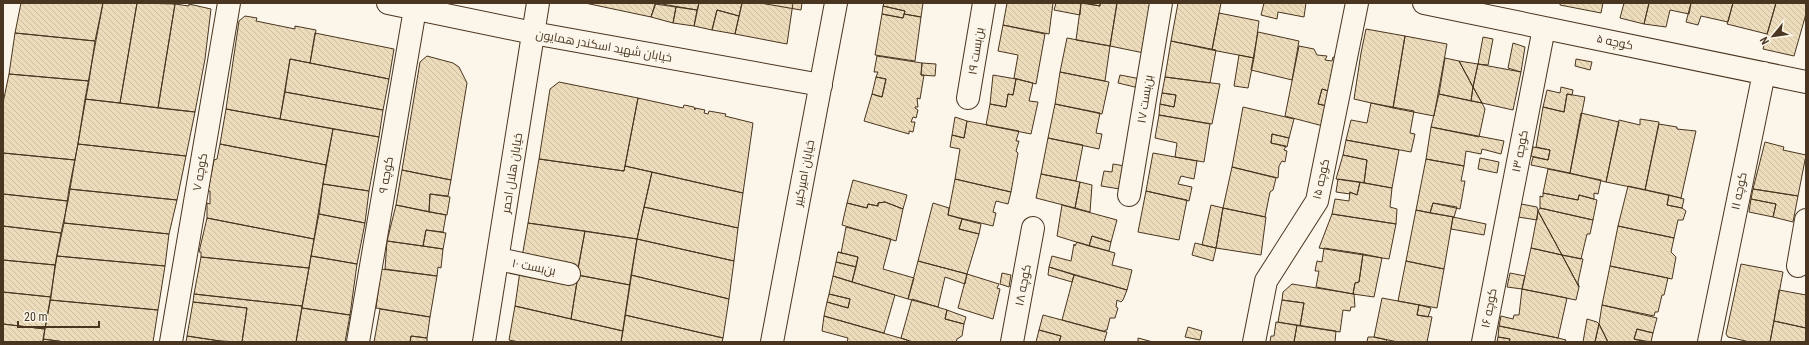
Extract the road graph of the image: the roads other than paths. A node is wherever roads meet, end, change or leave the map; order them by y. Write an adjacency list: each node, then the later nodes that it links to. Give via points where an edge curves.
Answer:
1 (229, 3): 24 (street, کوچه ۷)
2 (388, 3): 9 (street, خیابان شهید اسکندر همایون)
3 (538, 3): 11 (street, خیابان هلال احمر)
4 (836, 3): 14 (street, خیابان امیرکبیر)
5 (984, 3): 15 (street, بن‌بست ۱۹)
6 (1161, 3): 16 (street, بن‌بست ۱۷)
7 (1358, 3): 28 (street, کوچه ۱۵, via 1317,201 1266,281)
8 (1424, 3): 10 (street, کوچه ۵)
9 (415, 9): 11 (street, خیابان شهید اسکندر همایون); 25 (street, کوچه ۹)
10 (1544, 28): 12 (street, کوچه ۵); 21 (street, کوچه ۱۳)
11 (533, 33): 14 (street, خیابان شهید اسکندر همایون); 19 (street, خیابان هلال احمر)
12 (1764, 73): 13 (street, کوچه ۵); 30 (street, کوچه ۱۱)
13 (1806, 82)
14 (821, 85): 26 (street, خیابان امیرکبیر)
15 (968, 98)
16 (1129, 195)
17 (1806, 220): 20 (street)
18 (1034, 228): 27 (street, کوچه ۱۸)
19 (498, 260): 22 (street, بن‌بست ۱۰); 23 (street, خیابان هلال احمر)
20 (1798, 266)
21 (1496, 273): 29 (street, کوچه ۱۶)
22 (569, 274)
23 (486, 341)
24 (171, 342)
25 (358, 342)
26 (772, 342)
27 (1012, 342)
28 (1254, 342)
29 (1483, 342)
30 (1709, 342)

